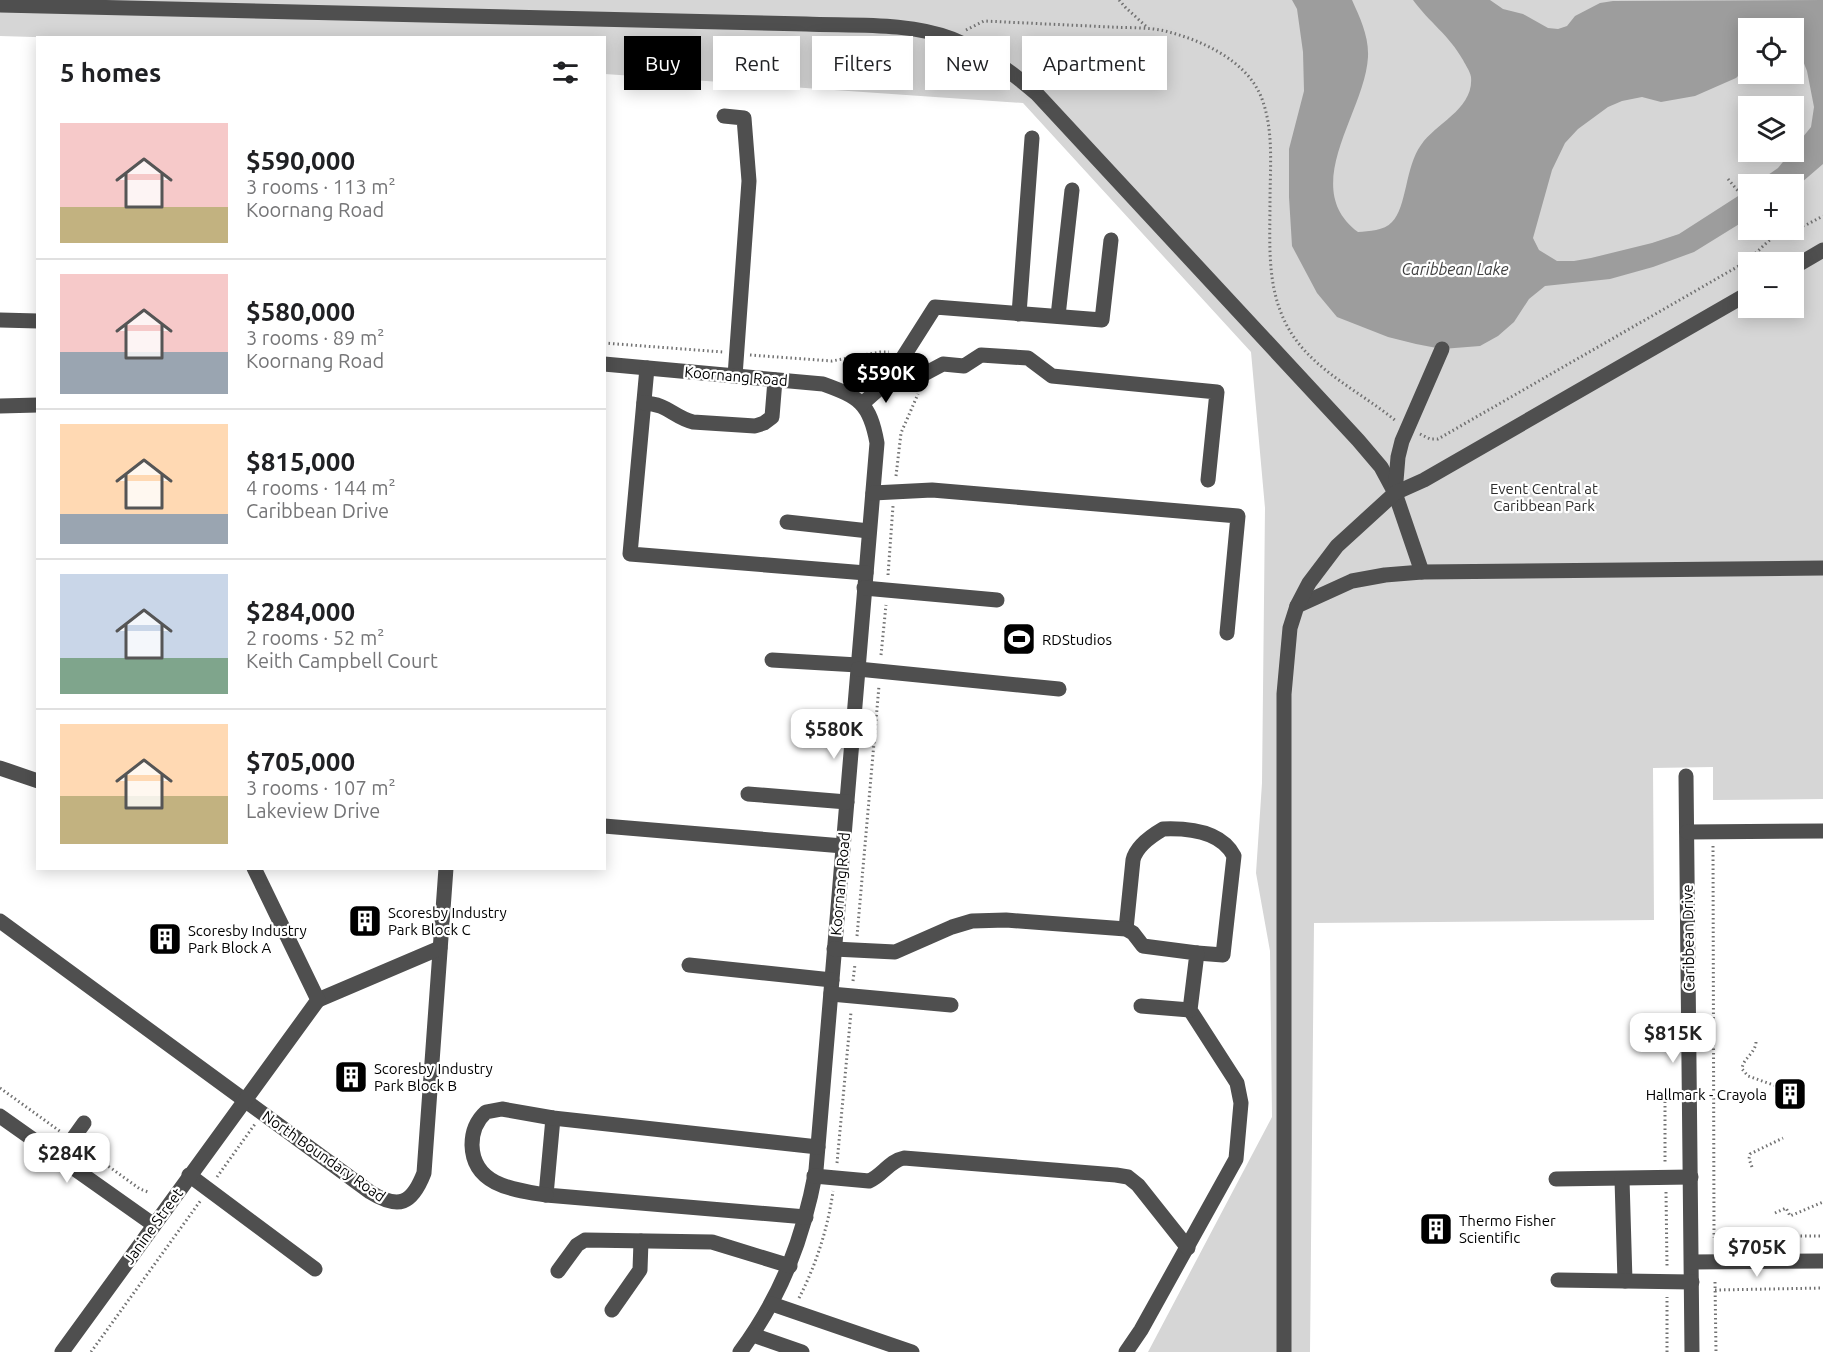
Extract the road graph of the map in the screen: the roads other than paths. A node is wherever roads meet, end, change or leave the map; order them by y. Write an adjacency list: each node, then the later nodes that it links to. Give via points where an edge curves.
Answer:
1 (0, 5): 2 (street, via 248,12)
2 (285, 5): 26 (street, via 904,28 952,39 998,62 1036,94 1358,440 1381,467)
3 (724, 116): 17 (street, via 744,118 749,181)
4 (1032, 138): 10 (street)
5 (1072, 190): 11 (street)
6 (1111, 240): 11 (street, via 1102,320)
7 (1823, 250): 8 (street)
8 (1804, 261)
9 (1738, 299): 26 (street)
10 (1019, 314): 11 (street); 19 (street, via 935,307)
11 (1058, 316)
12 (0, 320): 13 (street)
13 (36, 321)
14 (1442, 349): 26 (street, via 1407,429 1398,457)
15 (606, 364): 16 (street, Koornang Road)
16 (647, 368): 17 (street, Koornang Road); 20 (street)
17 (735, 376): 18 (street, Koornang Road)
18 (775, 380): 20 (street, via 772,417 755,426 693,422 661,404); 21 (street, Koornang Road, via 823,384)
19 (888, 381): 21 (street); 24 (street, via 911,381 943,364 964,366 981,355 1028,358 1052,376 1217,392)
20 (644, 402): 31 (street, via 630,554)
21 (862, 404): 25 (street, Koornang Road, via 874,424 877,443)
22 (36, 405): 23 (street)
23 (0, 406)
24 (1208, 480)
25 (873, 492): 28 (street, Koornang Road); 34 (street, via 933,490 1238,516)
26 (1395, 493): 30 (street); 33 (street, via 1336,546)
27 (787, 522): 28 (street)
28 (869, 531): 31 (street, Koornang Road)
29 (1823, 568): 30 (street)
30 (1422, 572): 33 (street, via 1352,581)
31 (865, 580): 32 (street); 36 (street, Koornang Road)
32 (996, 600)
33 (1297, 606): 92 (street, via 1290,628 1284,694)
34 (1227, 633)
35 (772, 660): 36 (street)
36 (858, 667): 37 (street); 42 (street, Koornang Road)
37 (1059, 688)
38 (0, 768): 40 (street)
39 (1686, 776): 45 (street, Caribbean Drive)
40 (36, 780)
41 (748, 794): 42 (street)
42 (847, 802): 46 (street, Koornang Road)
43 (606, 826): 46 (street)
44 (1823, 831): 45 (street)
45 (1687, 832): 68 (street, Caribbean Drive)
46 (843, 846): 52 (street, Koornang Road)
47 (255, 870): 56 (street)
48 (446, 870): 51 (street, North Boundary Road)
49 (0, 921): 60 (street, North Boundary Road)
50 (1126, 929): 52 (street, via 984,920 961,924 895,952); 53 (street, via 1143,946); 53 (street, via 1133,860 1139,848 1163,829 1217,836 1234,856 1223,955)
51 (440, 948): 56 (street); 60 (street, North Boundary Road, via 425,1165 412,1196 399,1203 382,1199)
52 (834, 950): 55 (street, Koornang Road)
53 (1197, 953): 59 (street)
54 (689, 964): 55 (street)
55 (831, 987): 57 (street); 64 (street, Koornang Road)
56 (318, 1000): 60 (street, Janine Street)
57 (951, 1005)
58 (1141, 1006): 59 (street)
59 (1190, 1010): 75 (street, via 1237,1083 1241,1103 1236,1159)
60 (244, 1100): 66 (street, Janine Street)
61 (1, 1118): 65 (street)
62 (553, 1118): 64 (street); 71 (street); 71 (street, via 493,1109 481,1116 472,1136 474,1159 490,1179 507,1189)
63 (84, 1123): 65 (street)
64 (818, 1147): 67 (street, Koornang Road)
65 (59, 1158): 73 (street)
66 (189, 1175): 73 (street, Janine Street); 79 (street)
67 (814, 1176): 72 (street, Koornang Road); 75 (street, via 869,1181 904,1158 1128,1177)
68 (1691, 1177): 70 (street); 77 (street, Caribbean Drive)
69 (1556, 1179): 70 (street)
70 (1622, 1179): 82 (street)
71 (546, 1195): 72 (street)
72 (806, 1217): 78 (street, Koornang Road)
73 (154, 1225): 87 (street, Janine Street)
74 (641, 1241): 78 (street, via 720,1244); 80 (street, via 580,1242); 85 (street, via 640,1270)
75 (1188, 1248): 91 (street)
76 (1823, 1261): 77 (street)
77 (1692, 1262): 83 (street, Caribbean Drive)
78 (790, 1266): 84 (street, Koornang Road)
79 (315, 1269)
80 (558, 1271)
81 (1558, 1280): 82 (street)
82 (1625, 1281): 83 (street)
83 (1692, 1282): 93 (street, Caribbean Drive)
84 (772, 1304): 86 (street, Koornang Road); 90 (street)
85 (612, 1310)
86 (753, 1335): 88 (street, Koornang Road); 89 (street)
87 (63, 1352)
88 (741, 1352)
89 (802, 1352)
90 (912, 1352)
91 (1126, 1352)
92 (1284, 1352)
93 (1692, 1352)

